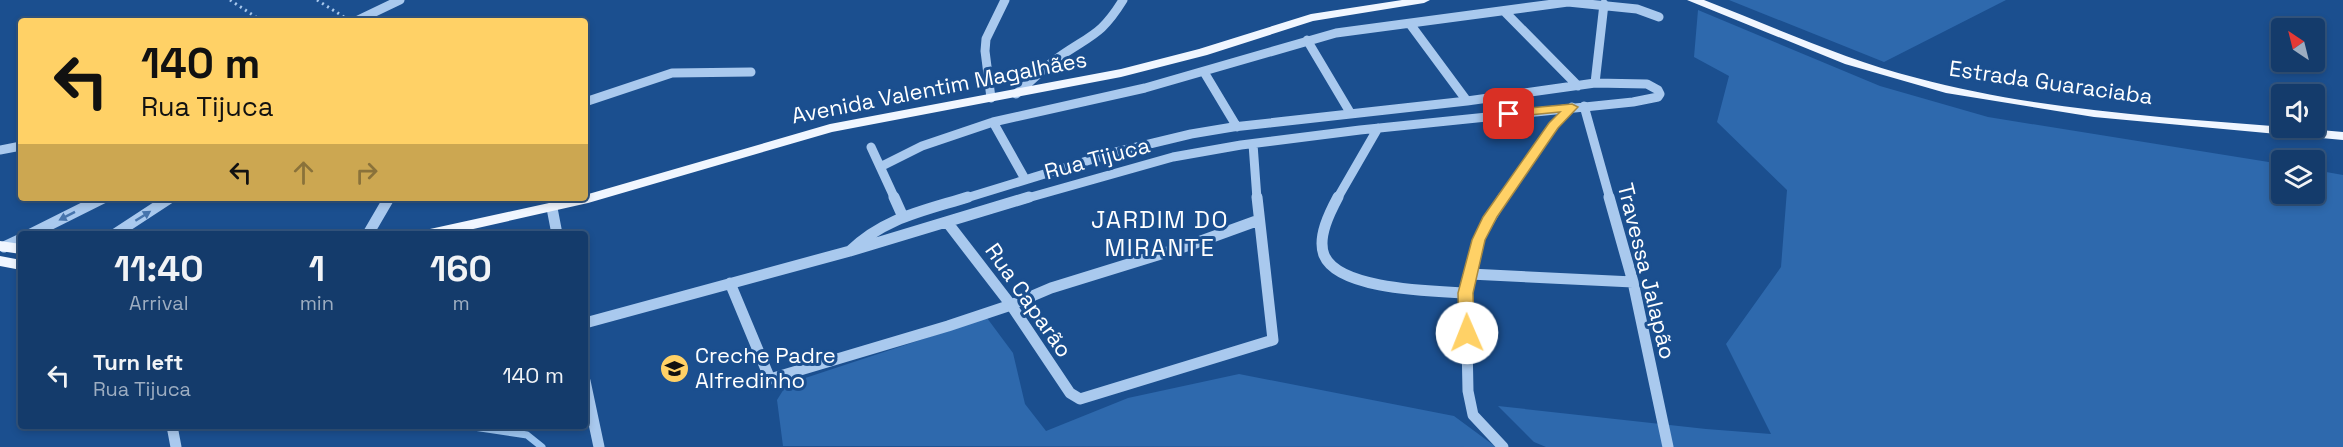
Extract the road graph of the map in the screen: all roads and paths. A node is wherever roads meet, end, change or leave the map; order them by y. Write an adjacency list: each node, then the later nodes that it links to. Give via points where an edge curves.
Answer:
1 (230, 0): 11 (path)
2 (317, 0): 12 (path)
3 (400, 0): 13 (street)
4 (1005, 0): 21 (street, via 986,39)
5 (1123, 0): 20 (street, via 1099,33 1061,56)
6 (1424, 0): 20 (main road, Avenida Valentim Magalhães, via 1311,18 1155,66)
7 (1694, 0): 29 (main road, Estrada Guaraciaba, via 1842,58 1944,89 2081,111)
8 (1604, 4): 9 (street, via 1568,2); 10 (street); 18 (street)
9 (1505, 12): 14 (street); 19 (street)
10 (1659, 17)
11 (257, 18)
12 (345, 18)
13 (362, 18)
14 (1410, 24): 15 (street); 23 (street)
15 (1307, 40): 17 (street); 25 (street)
16 (751, 72): 22 (street, via 672,73)
17 (1204, 72): 26 (street); 27 (street)
18 (1595, 83): 19 (street); 24 (street, Rua Tijuca, via 1647,84 1659,90 1658,97)
19 (1578, 86): 23 (street)
20 (1016, 93): 21 (main road, Avenida Valentim Magalhães)
21 (991, 98): 36 (main road, Avenida Valentim Magalhães, via 830,128)
22 (588, 101)
23 (1467, 101): 25 (street)
24 (1578, 106): 28 (street, Rua Tijuca); 55 (street, via 1553,125 1490,217); 56 (street, Travessa Jalapão)
25 (1351, 114): 27 (street)
26 (993, 122): 34 (street, via 922,146); 35 (street)
27 (1237, 127): 35 (street, via 1149,143)
28 (1377, 128): 30 (street, Rua Tijuca); 58 (street, via 1372,144 1327,220 1324,256 1331,267 1345,275 1370,282)
29 (2343, 136)
30 (1253, 144): 43 (street); 44 (street, Rua Tijuca, via 1173,157)
31 (18, 147): 33 (street)
32 (872, 147): 34 (street)
33 (0, 150)
34 (882, 166): 42 (street)
35 (1025, 179): 42 (street)
36 (588, 198)
37 (97, 201): 45 (street, one-way to 45)
38 (165, 201): 46 (street, one-way to 38)
39 (387, 201): 47 (street)
40 (578, 201): 41 (main road, Avenida Valentim Magalhães)
41 (552, 208): 48 (main road, Avenida Valentim Magalhães); 49 (street)
42 (903, 217): 53 (street, via 868,234)
43 (1259, 220): 59 (street); 59 (street, Rua Caparão, via 1272,340 1080,399 1070,393)
44 (947, 222): 53 (street, Rua Tijuca); 59 (street, Rua Caparão)
45 (37, 231)
46 (120, 231)
47 (370, 231)
48 (444, 231)
49 (556, 231)
50 (18, 241): 52 (street)
51 (18, 249): 52 (main road)
52 (1, 251): 54 (main road)
53 (850, 251): 57 (street, Rua Tijuca)
54 (18, 263)
55 (1470, 274): 56 (street); 58 (street)
56 (1633, 282): 66 (street, Travessa Jalapão)
57 (730, 284): 59 (street, via 770,379); 60 (street, Rua Tijuca)
58 (1466, 293): 65 (street, via 1468,391 1473,416)
59 (1011, 304)
60 (588, 322)
61 (588, 395): 64 (street)
62 (173, 429): 63 (street)
63 (176, 447)
64 (599, 447)
65 (1503, 447)
66 (1668, 447)

